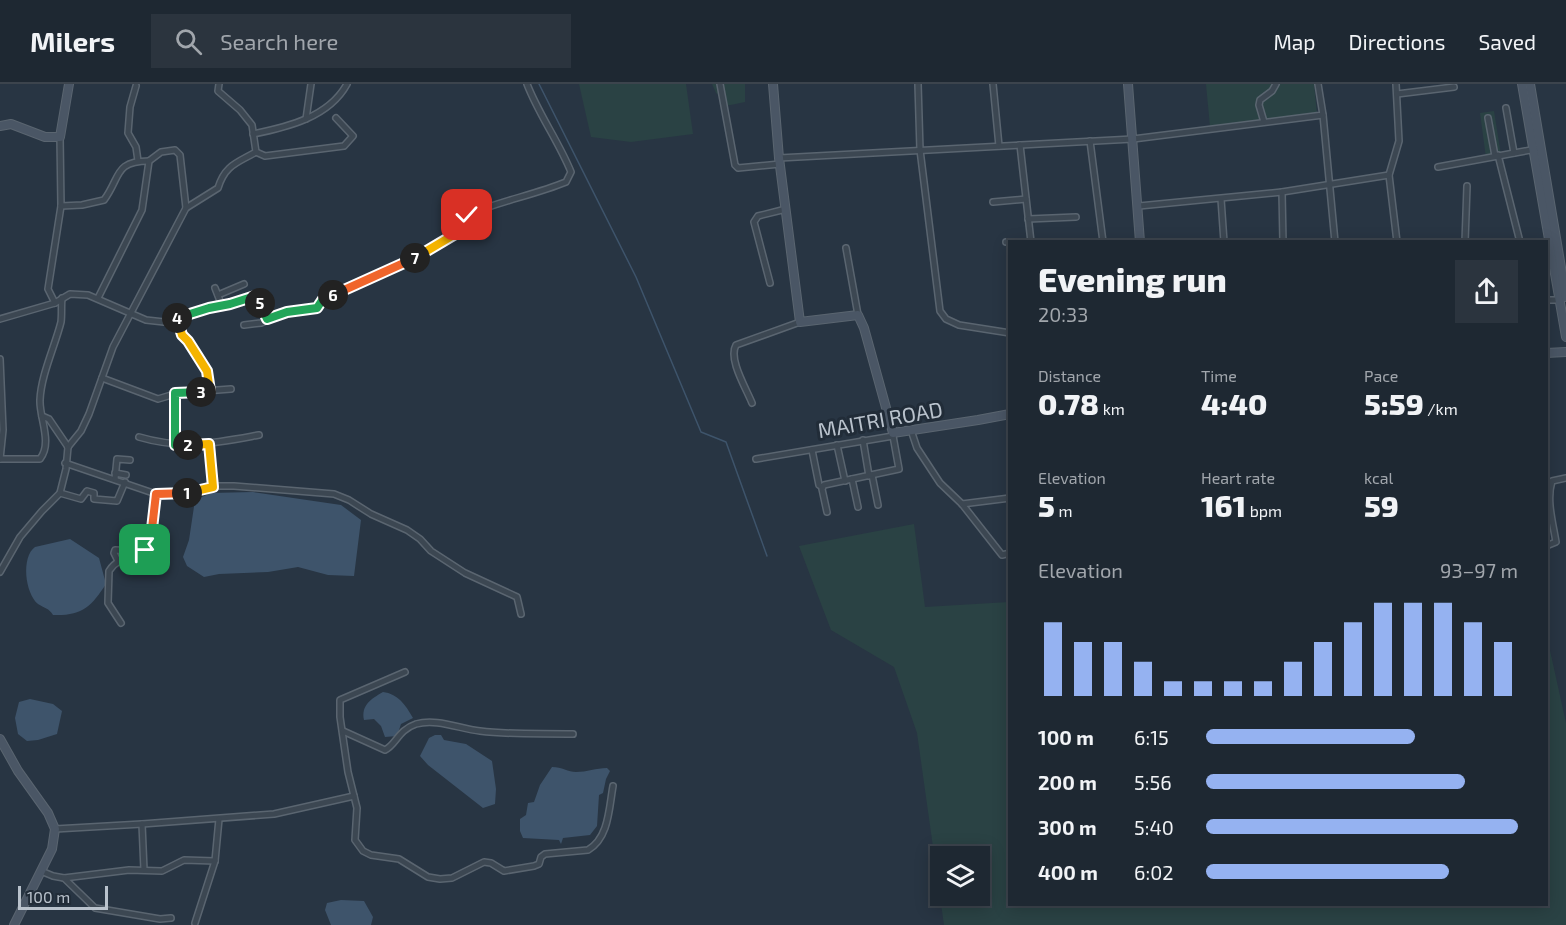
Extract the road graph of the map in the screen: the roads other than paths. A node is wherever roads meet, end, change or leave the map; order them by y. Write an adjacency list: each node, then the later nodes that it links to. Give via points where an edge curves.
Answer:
1 (69, 84): 27 (street)
2 (219, 84): 26 (street, via 218,91 240,110 252,125)
3 (311, 84): 23 (street)
4 (347, 84): 23 (street, via 341,96)
5 (527, 84): 77 (street, via 571,172 566,182 467,215 462,230 416,258 323,299 317,308)
6 (720, 84): 39 (street, via 735,165 738,168)
7 (773, 84): 39 (street)
8 (918, 84): 33 (street)
9 (993, 84): 31 (street)
10 (1128, 84): 28 (street)
11 (1276, 84): 24 (street, via 1260,100)
12 (1318, 84): 20 (street)
13 (1396, 84): 18 (street)
14 (1522, 84): 32 (street)
15 (1530, 84): 32 (street)
16 (136, 86): 37 (street, via 128,133)
17 (1454, 87): 18 (street)
18 (1397, 94): 41 (street, via 1399,141)
19 (1506, 108): 35 (street)
20 (1323, 115): 24 (street); 42 (street)
21 (336, 118): 34 (street, via 353,136 344,146 265,156)
22 (1488, 118): 36 (street)
23 (306, 119): 26 (street)
24 (1264, 122): 28 (street)
25 (0, 126): 27 (street, via 11,124 45,137)
26 (253, 134): 34 (street)
27 (60, 137): 48 (street)
28 (1133, 138): 29 (street); 49 (street)
29 (1090, 141): 30 (street); 55 (street)
30 (1020, 145): 31 (street); 45 (street)
31 (999, 146): 33 (street)
32 (1537, 149): 35 (street); 70 (street)
33 (920, 150): 39 (street); 80 (street, via 940,311 959,325)
34 (256, 152): 50 (street, via 227,168 218,188)
35 (1514, 153): 36 (street)
36 (1496, 156): 40 (street); 62 (street)
37 (138, 161): 38 (street); 48 (street, via 121,169 104,200)
38 (149, 161): 50 (street, via 167,150 178,151); 69 (street, via 142,210)
39 (779, 161): 51 (street)
40 (1438, 167)
41 (1389, 175): 42 (street); 60 (street)
42 (1330, 184): 44 (street); 59 (street)
43 (1467, 186): 61 (street)
44 (1282, 192): 46 (street); 58 (street)
45 (1026, 199): 47 (street); 53 (street)
46 (1221, 199): 49 (street); 57 (street)
47 (993, 202)
48 (61, 206): 71 (street, via 48,288)
49 (1139, 206): 56 (street)
50 (186, 208): 73 (street)
51 (786, 210): 64 (street, via 758,216 754,222); 78 (street)
52 (1076, 217): 53 (street)
53 (1028, 219): 54 (street)
54 (1031, 240)
55 (1103, 240)
56 (1140, 240)
57 (1224, 240)
58 (1282, 240)
59 (1335, 240)
60 (1397, 240)
61 (1466, 240)
62 (1519, 240)
63 (846, 248): 74 (street)
64 (770, 283)
65 (244, 284): 67 (street)
66 (215, 288): 67 (street)
67 (218, 295): 72 (street)
68 (62, 298): 69 (street, via 70,294); 71 (street); 91 (street, via 62,318 40,397)
69 (98, 298): 73 (street)
70 (1562, 299): 81 (street)
71 (55, 303): 76 (street)
72 (222, 306): 75 (street); 77 (street, via 257,296)
73 (132, 314): 75 (street, via 154,322); 85 (street, via 113,347)
74 (858, 315): 78 (street); 93 (street)
75 (177, 317): 87 (street, via 182,335 207,371)
76 (0, 319)
77 (267, 319): 79 (street)
78 (800, 322): 89 (street, via 733,348 734,361)
79 (244, 325)
80 (1008, 333)
81 (1566, 337)
82 (1566, 352): 83 (street)
83 (1548, 353)
84 (0, 359): 102 (street)
85 (102, 378): 88 (street, via 154,399); 100 (street, via 81,431)
86 (231, 389): 87 (street)
87 (210, 391): 88 (street)
88 (175, 393): 99 (street)
89 (752, 403)
90 (1008, 414): 92 (street, MAITRI ROAD)
91 (42, 416): 100 (street, via 49,419); 102 (street, via 45,428 40,459)
92 (911, 430): 93 (street, MAITRI ROAD); 119 (street, via 917,448 940,483)
93 (893, 434): 96 (street, MAITRI ROAD); 108 (street, via 900,467)
94 (259, 435): 97 (street)
95 (139, 437): 99 (street)
96 (862, 441): 98 (street, MAITRI ROAD); 108 (street)
97 (209, 444): 99 (street); 114 (street)
98 (837, 444): 101 (street, MAITRI ROAD); 111 (street)
99 (175, 445)
100 (68, 447): 105 (street)
101 (812, 450): 103 (street, MAITRI ROAD); 115 (street)
102 (1, 459): 106 (street)
103 (756, 459)
104 (130, 460): 109 (street, via 117,459)
105 (65, 463): 109 (street); 116 (street)
106 (0, 467)
107 (126, 475): 109 (street)
108 (870, 475): 111 (street); 120 (street)
109 (115, 476): 113 (street)
110 (1566, 478): 112 (street)
111 (848, 480): 115 (street); 121 (street)
112 (1549, 481): 122 (street)
113 (125, 482): 116 (street, via 117,501 94,499 94,493 87,491 81,499); 117 (street)
114 (213, 487): 117 (street, via 177,495); 129 (street, via 334,494 350,500 407,530 465,573 517,597)
115 (822, 487): 123 (street)
116 (60, 493): 128 (street, via 20,537)
117 (156, 494): 125 (street)
118 (1008, 498): 119 (street)
119 (962, 504): 126 (street, via 1002,555)
120 (878, 505)
121 (858, 507)
122 (1548, 511): 124 (street, via 1556,543)
123 (827, 512)
124 (1548, 545)
125 (147, 551): 127 (street); 127 (street, via 115,550)
126 (1008, 554)
127 (118, 561): 130 (street, via 109,571 107,594)
128 (0, 572)
129 (521, 614)
130 (121, 623)
131 (405, 672): 132 (street, via 340,700)
132 (343, 731): 133 (street, via 385,750 400,733 423,723 482,731); 136 (street)
133 (573, 734)
134 (0, 739): 139 (street)
135 (613, 786): 136 (street, via 602,836 592,848 545,854 537,865 504,871 484,862 452,878 440,879 428,877 399,859 363,851 355,840)
136 (354, 796): 137 (street, via 274,814)
137 (219, 819): 138 (street); 140 (street)
138 (142, 825): 139 (street); 141 (street)
139 (55, 829): 142 (street, via 52,849)
140 (215, 861): 141 (street, via 184,860 166,870); 145 (street)
141 (144, 870): 143 (street)
142 (42, 871): 143 (street); 146 (street)
143 (64, 878): 144 (street, via 95,908)
144 (171, 918)
145 (195, 923)
146 (14, 925)

